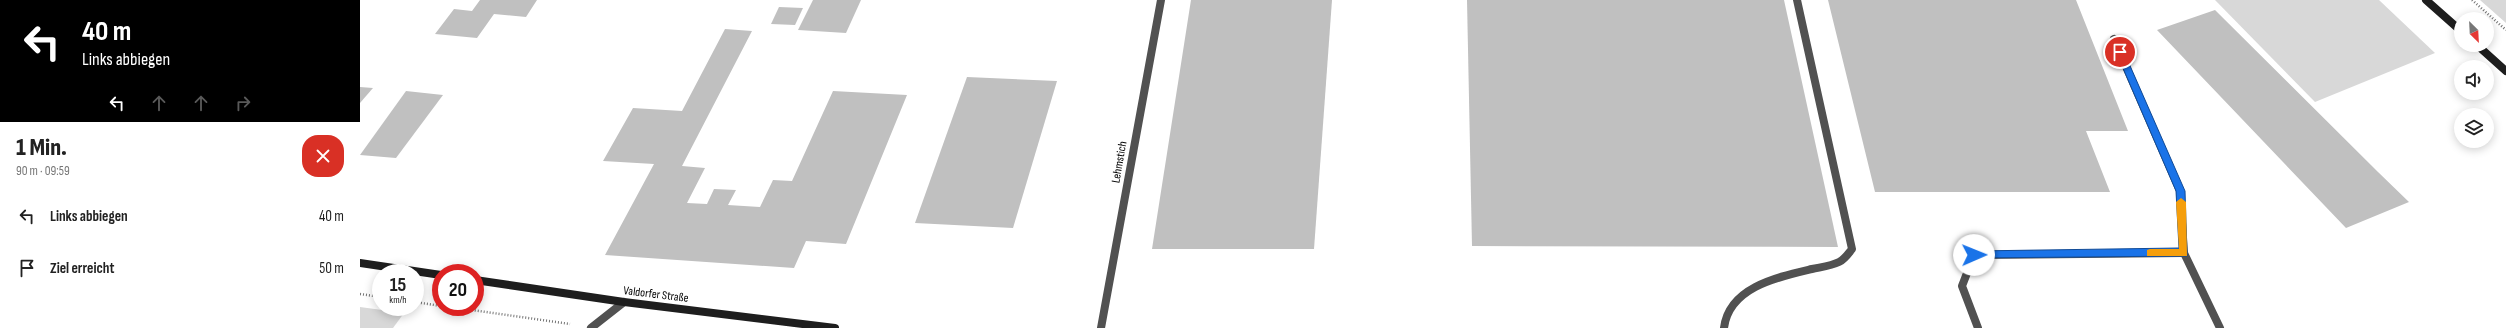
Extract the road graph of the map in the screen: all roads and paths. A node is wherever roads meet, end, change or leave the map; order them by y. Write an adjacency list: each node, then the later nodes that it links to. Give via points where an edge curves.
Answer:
1 (1161, 0): 20 (street, Lehmstich)
2 (1797, 0): 21 (street, via 1852,249 1839,262 1782,276 1748,291 1731,304 1723,323)
3 (2426, 0): 5 (street)
4 (2472, 0): 6 (path)
5 (2454, 25)
6 (2506, 30)
7 (2114, 38): 10 (street, via 2180,191)
8 (2485, 52): 9 (street)
9 (2506, 71)
10 (2184, 253): 22 (street, via 1974,255 1962,286); 23 (street)
11 (360, 263): 12 (street)
12 (432, 274)
13 (484, 281): 16 (street, Valdorfer Straße)
14 (360, 294): 15 (path)
15 (372, 296)
16 (624, 302): 18 (street); 19 (street, Valdorfer Straße)
17 (484, 312): 18 (path)
18 (591, 327)
19 (835, 328)
20 (1101, 328)
21 (1724, 328)
22 (1978, 328)
23 (2220, 328)

